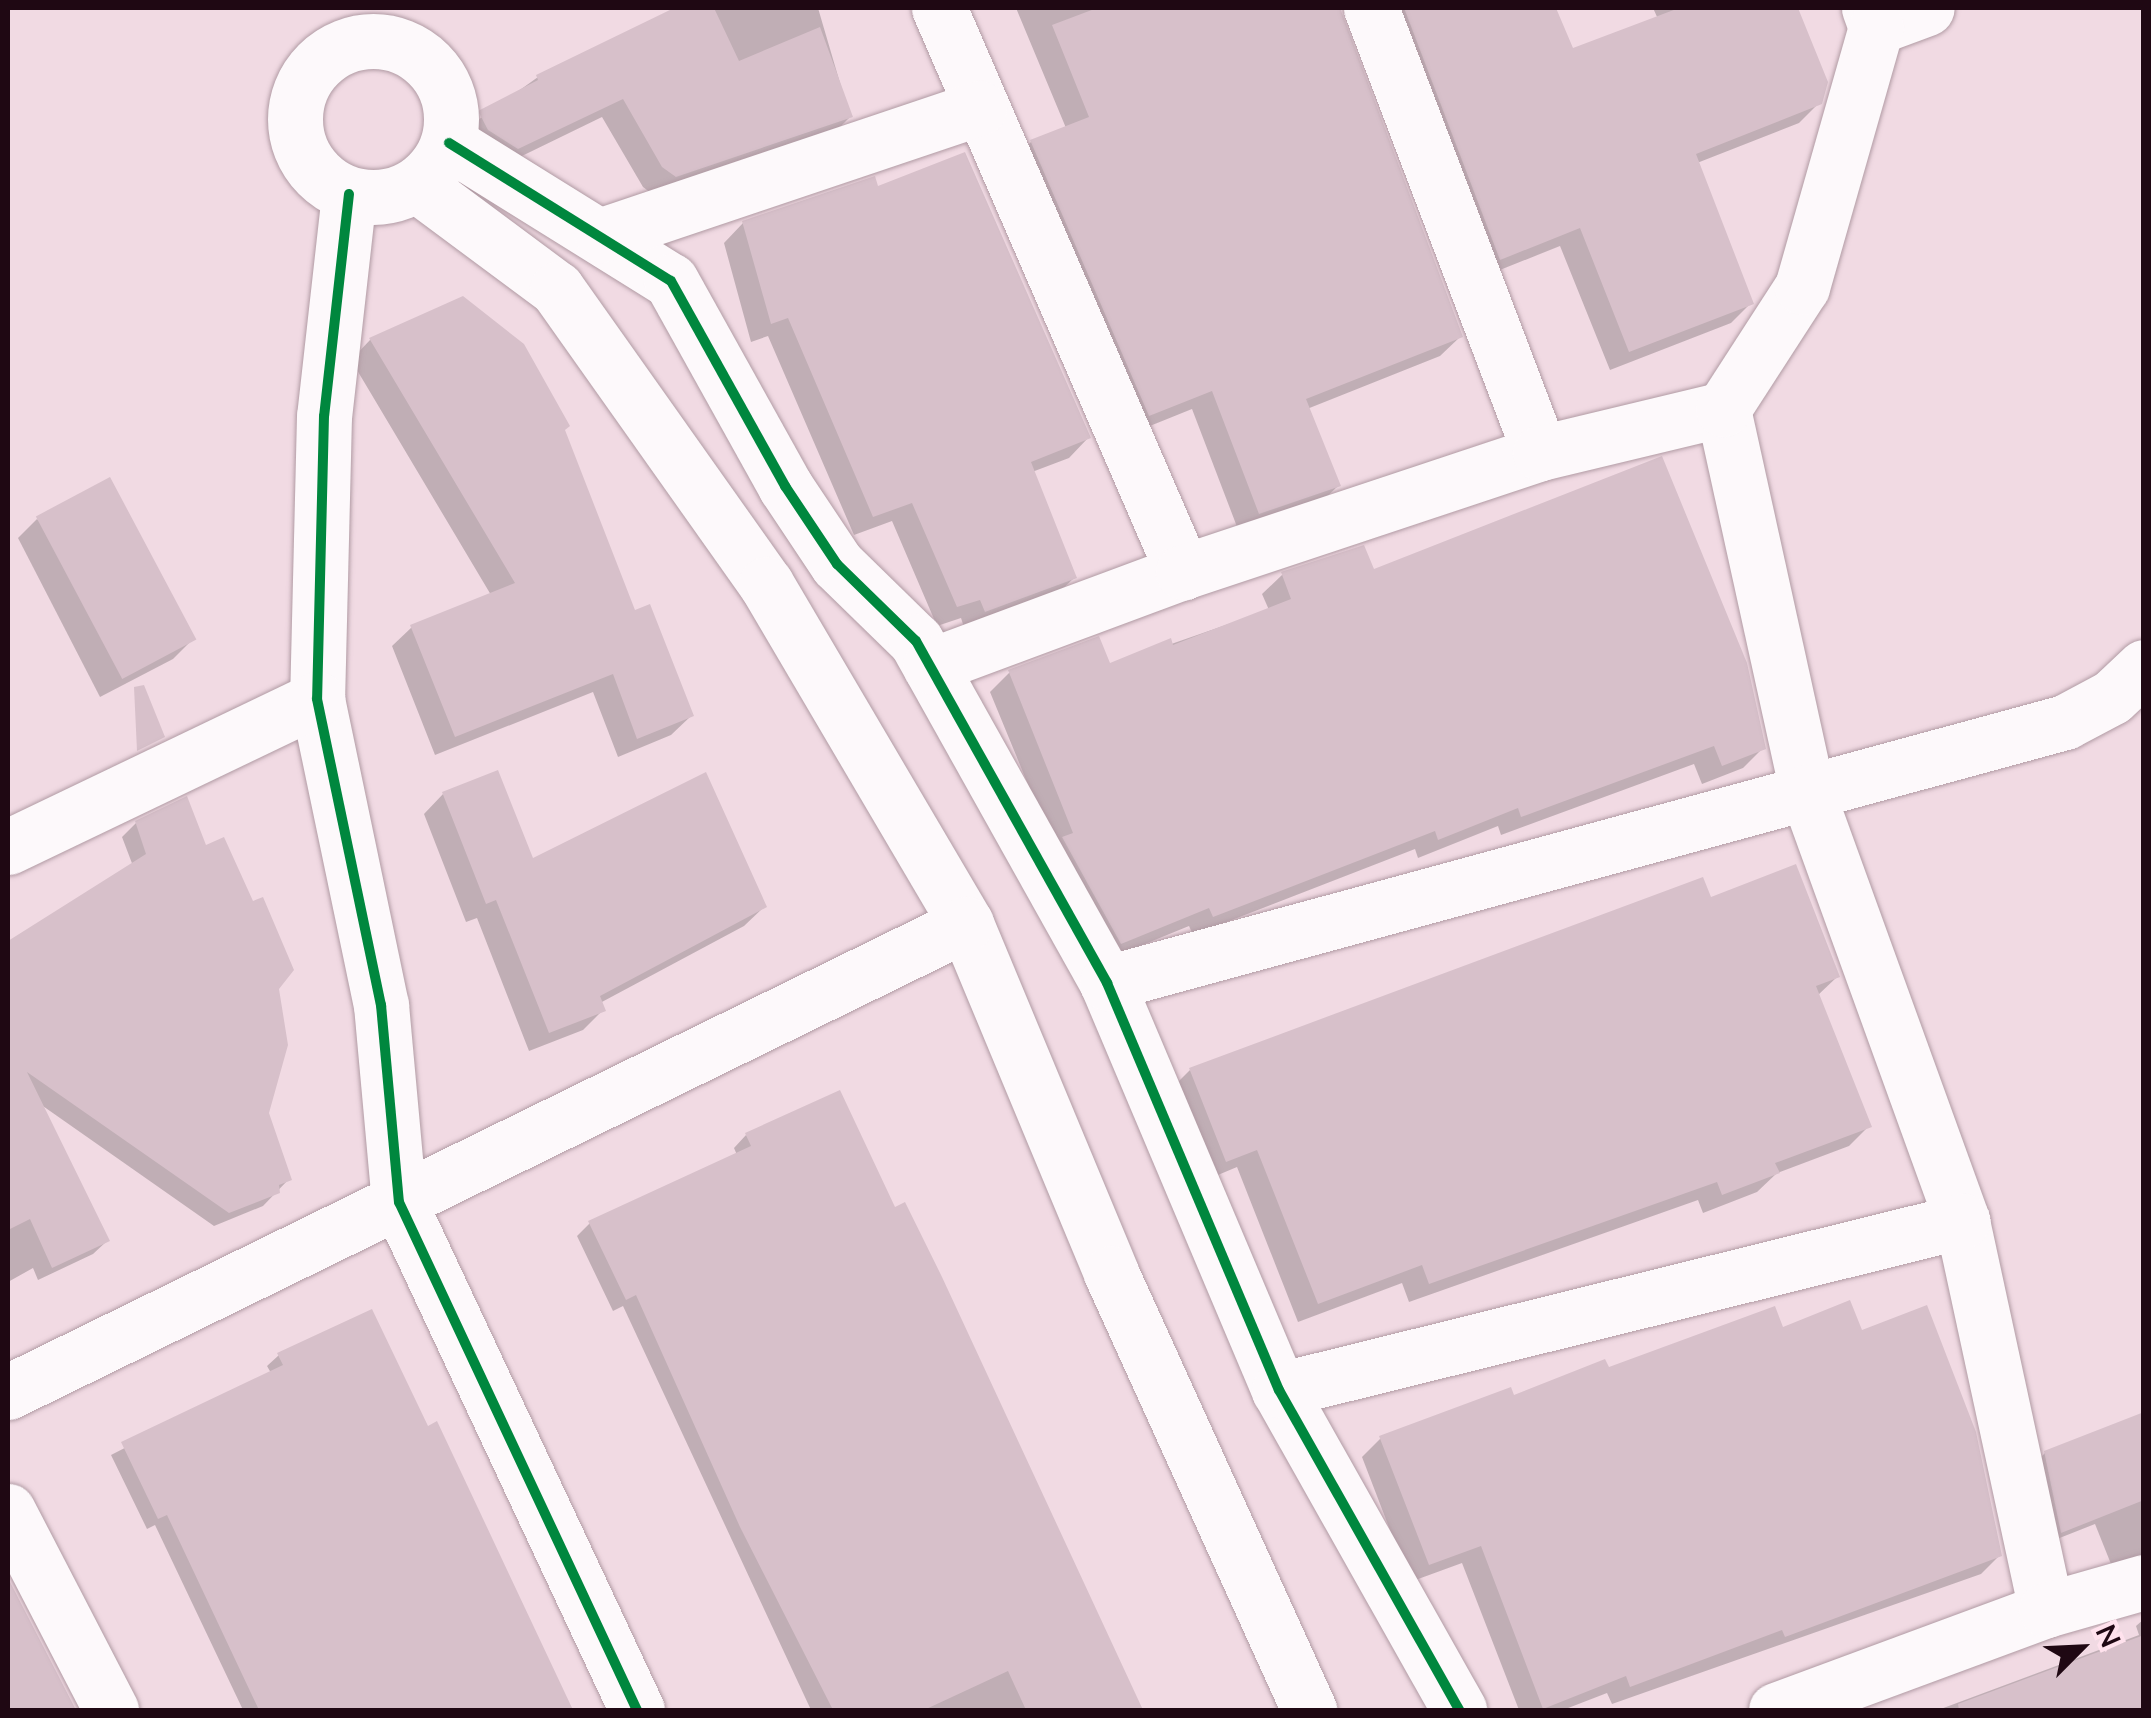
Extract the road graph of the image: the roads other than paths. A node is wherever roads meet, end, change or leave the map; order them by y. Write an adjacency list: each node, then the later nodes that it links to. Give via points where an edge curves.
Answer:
1 (939, 8): 6 (street)
2 (1371, 8): 11 (street)
3 (1928, 8): 4 (street)
4 (1873, 17): 10 (street, via 1802,287)
5 (358, 24): 7 (street, via 434,69 446,91); 8 (street, via 317,63 295,110 296,137 307,162)
6 (979, 108): 9 (street); 12 (street)
7 (433, 164): 8 (street, via 373,198); 9 (street); 18 (street, via 557,289 766,584)
8 (349, 194): 15 (street, via 324,416)
9 (602, 236): 13 (street, via 671,281 784,486 837,564 916,641)
10 (1723, 409): 11 (street); 16 (street)
11 (1540, 454): 12 (street)
12 (1183, 572): 13 (street)
13 (930, 666): 19 (street)
14 (2144, 667): 16 (street, via 2112,697 2065,722)
15 (317, 700): 17 (street); 20 (street, via 381,1005)
16 (1807, 792): 19 (street); 21 (street)
17 (8, 847)
18 (966, 924): 20 (street); 29 (street, via 1111,1272)
19 (1107, 983): 22 (street)
20 (400, 1202): 23 (street); 28 (street)
21 (1962, 1221): 22 (street); 26 (street)
22 (1278, 1390): 30 (street)
23 (8, 1392)
24 (8, 1511): 27 (street)
25 (2144, 1582): 26 (street)
26 (2046, 1610): 31 (street)
27 (111, 1710)
28 (637, 1710)
29 (1309, 1710)
30 (1459, 1710)
31 (1776, 1710)

